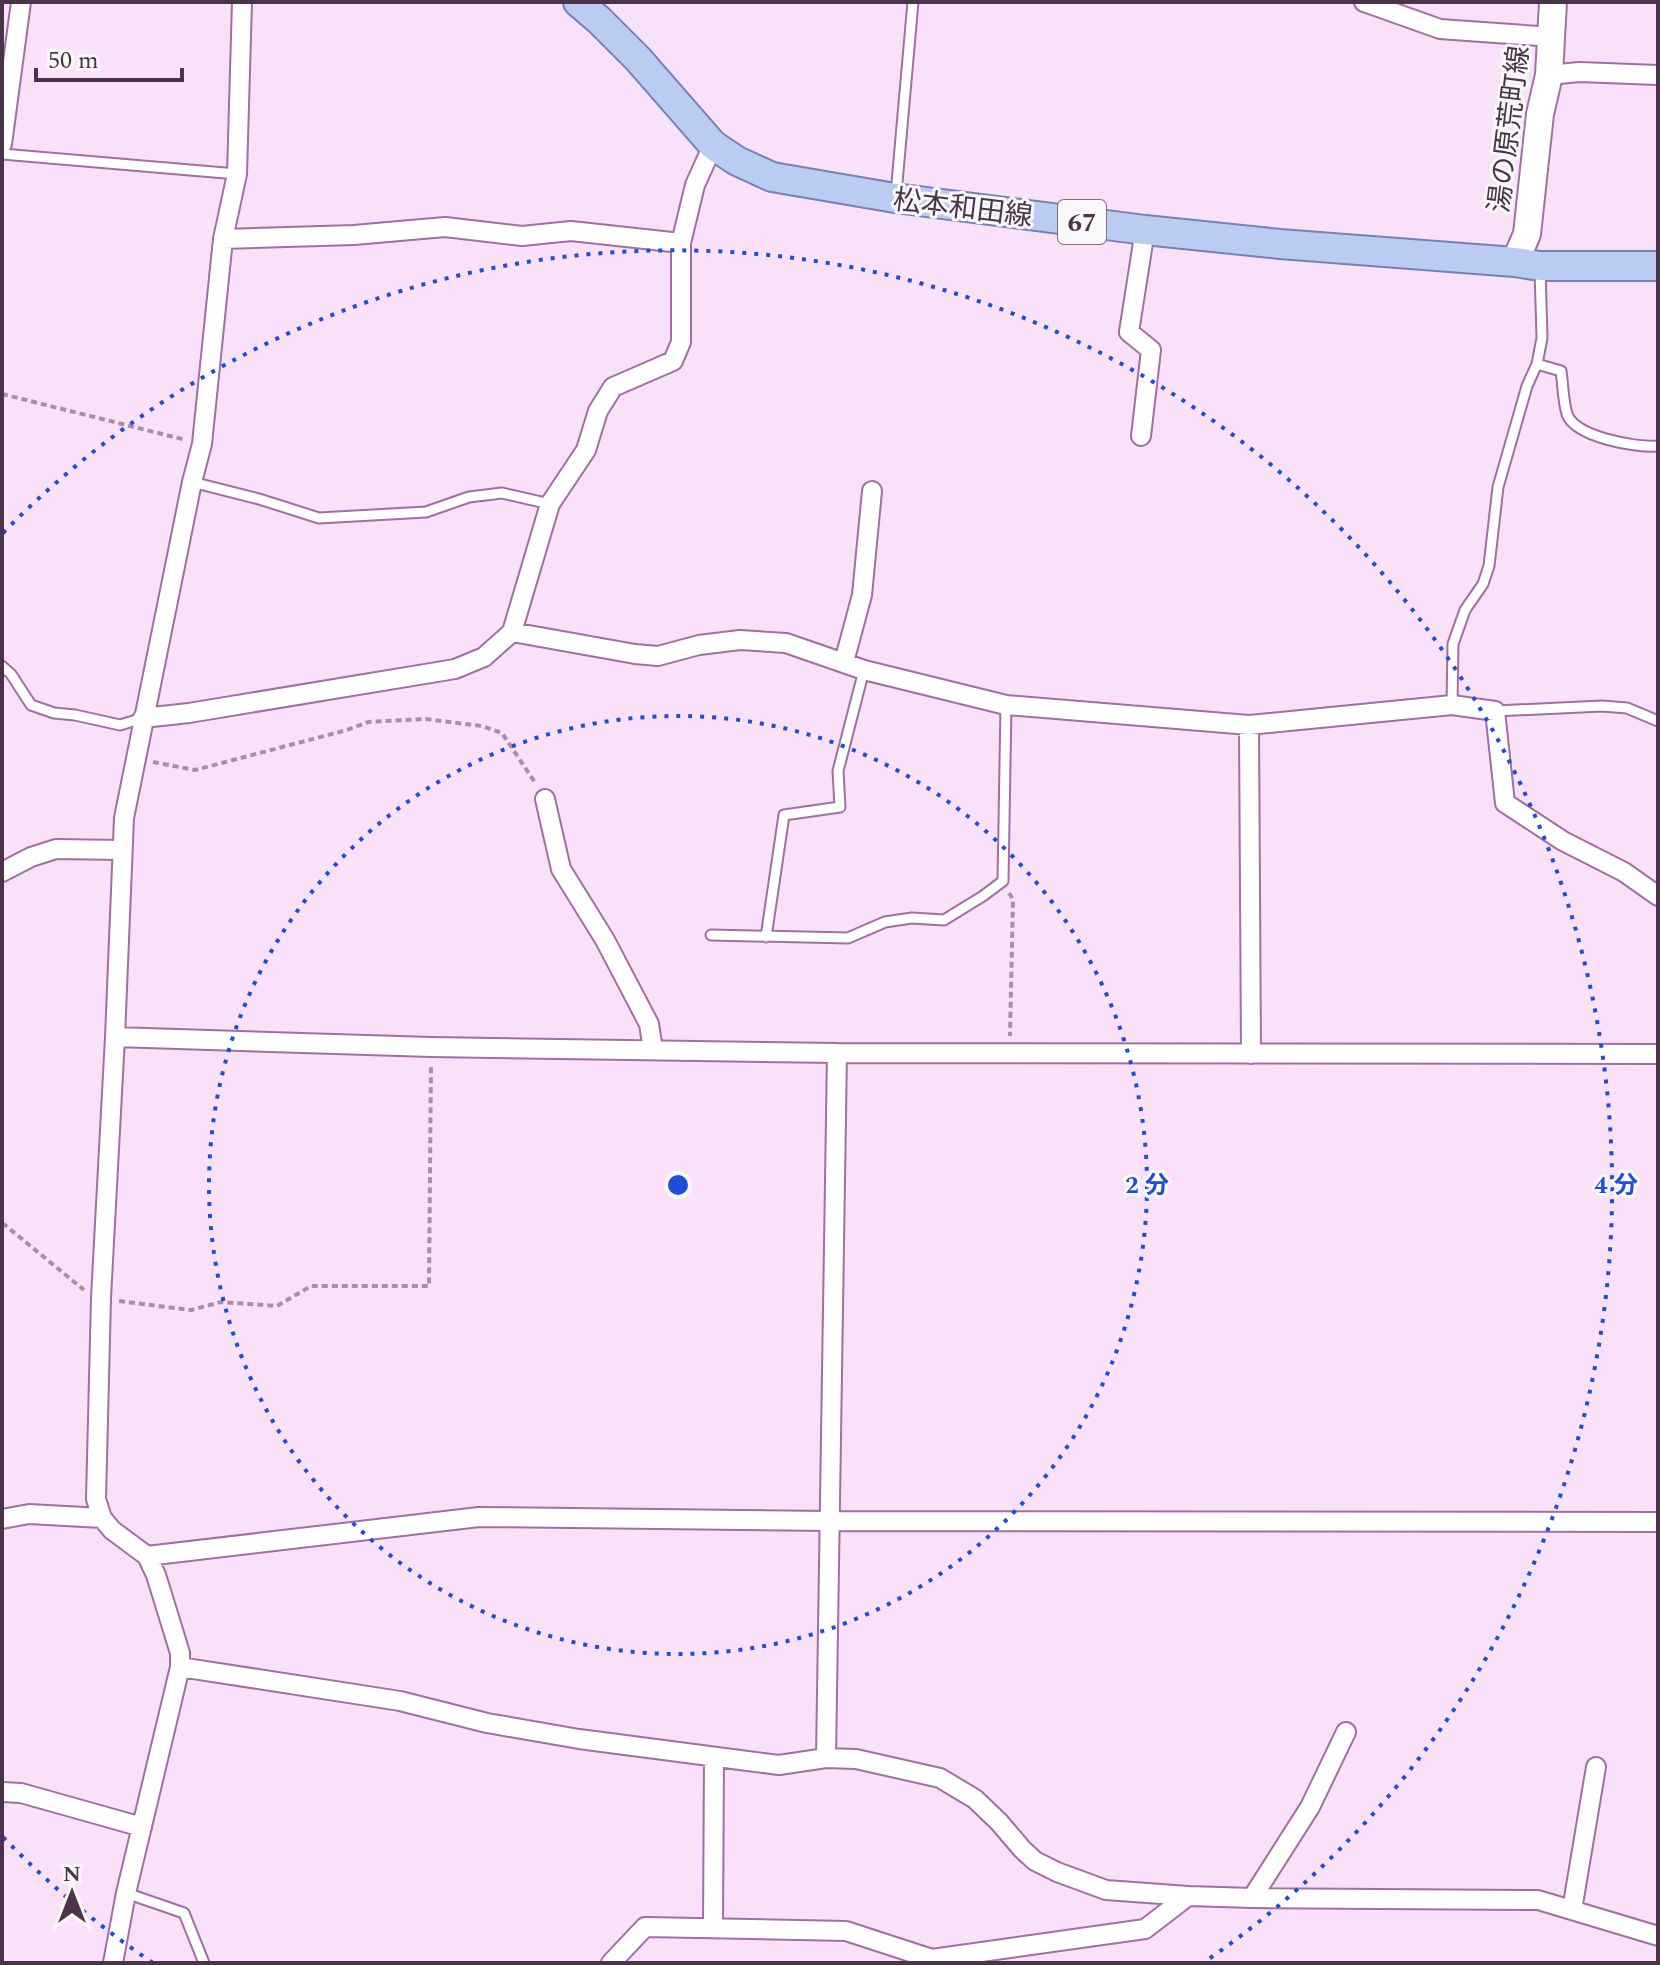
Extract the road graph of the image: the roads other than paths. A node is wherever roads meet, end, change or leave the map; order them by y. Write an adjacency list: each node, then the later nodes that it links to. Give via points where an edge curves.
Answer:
1 (21, 2): 10 (street)
2 (242, 2): 13 (street)
3 (913, 2): 14 (lane)
4 (1364, 2): 7 (street, via 1440,29)
5 (1553, 2): 7 (main road, 湯の原荒町線)
6 (593, 11): 11 (main road, 松本和田線 / 67)
7 (1552, 37): 8 (main road, 湯の原荒町線)
8 (1549, 75): 9 (street); 18 (main road, 湯の原荒町線, via 1540,114)
9 (1658, 75)
10 (2, 144)
11 (713, 145): 14 (main road, 松本和田線 / 67, via 772,177); 17 (street, via 695,185)
12 (2, 154): 13 (lane)
13 (237, 174): 16 (street)
14 (895, 198): 15 (main road, 松本和田線 / 67)
15 (1145, 230): 18 (main road, 松本和田線 / 67); 21 (street, via 1129,332 1151,350)
16 (223, 239): 17 (street, via 445,227 522,236 571,231); 23 (street, via 202,444)
17 (681, 243): 25 (street, via 681,342 673,361 613,387 598,411 586,450)
18 (1528, 264): 19 (main road, 松本和田線 / 67); 20 (lane, via 1542,338)
19 (1658, 266)
20 (1537, 364): 22 (lane, via 1561,371 1567,416 1576,426 1608,441); 31 (lane, via 1498,487 1489,566 1453,644)
21 (1141, 436)
22 (1658, 446)
23 (192, 482): 25 (lane, via 319,518 426,512 469,497 502,493); 33 (street)
24 (872, 491): 27 (street, via 862,595)
25 (550, 504): 26 (street)
26 (512, 632): 27 (street, via 658,656 740,640 786,643); 33 (street, via 484,657 455,669)
27 (844, 662): 29 (street)
28 (2, 666): 33 (lane, via 31,705 120,725)
29 (864, 670): 30 (street); 41 (lane, via 838,771 840,807 784,815)
30 (1006, 705): 35 (street); 41 (lane, via 1003,881 944,920 885,922 848,938)
31 (1452, 705): 32 (street); 35 (street)
32 (1495, 711): 34 (lane, via 1602,706 1627,708); 39 (street, via 1505,803)
33 (143, 718): 37 (street)
34 (1658, 721)
35 (1249, 725): 45 (street)
36 (545, 799): 43 (street, via 561,869 649,1024)
37 (122, 850): 38 (street, via 56,849); 42 (street)
38 (2, 872)
39 (1658, 896)
40 (711, 935): 41 (lane)
41 (766, 937)
42 (115, 1037): 43 (street); 47 (street, via 101,1298 96,1499)
43 (653, 1050): 44 (street)
44 (837, 1053): 45 (street); 49 (street)
45 (1251, 1054): 46 (street)
46 (1658, 1054)
47 (102, 1518): 48 (street, via 29,1514); 51 (street)
48 (2, 1519)
49 (828, 1521): 50 (street); 51 (street, via 479,1517); 55 (street)
50 (1658, 1522)
51 (147, 1556): 52 (street)
52 (180, 1667): 54 (street, via 400,1701 579,1739); 58 (street)
53 (1346, 1732): 61 (street, via 1310,1807)
54 (714, 1757): 55 (street, via 779,1765); 63 (street)
55 (826, 1758): 60 (street, via 856,1759 940,1778 975,1799 1035,1861 1057,1872 1106,1890)
56 (1596, 1767): 62 (street)
57 (2, 1792): 58 (street)
58 (142, 1827): 59 (street)
59 (126, 1893): 65 (street); 66 (lane, via 184,1913)
60 (1188, 1896): 61 (street); 63 (street, via 1145,1929 932,1959 846,1931)
61 (1252, 1898): 62 (street, via 1538,1900)
62 (1572, 1910): 64 (street)
63 (713, 1928): 67 (street, via 645,1927)
64 (1658, 1936)
65 (113, 1963)
66 (204, 1963)
67 (611, 1963)

